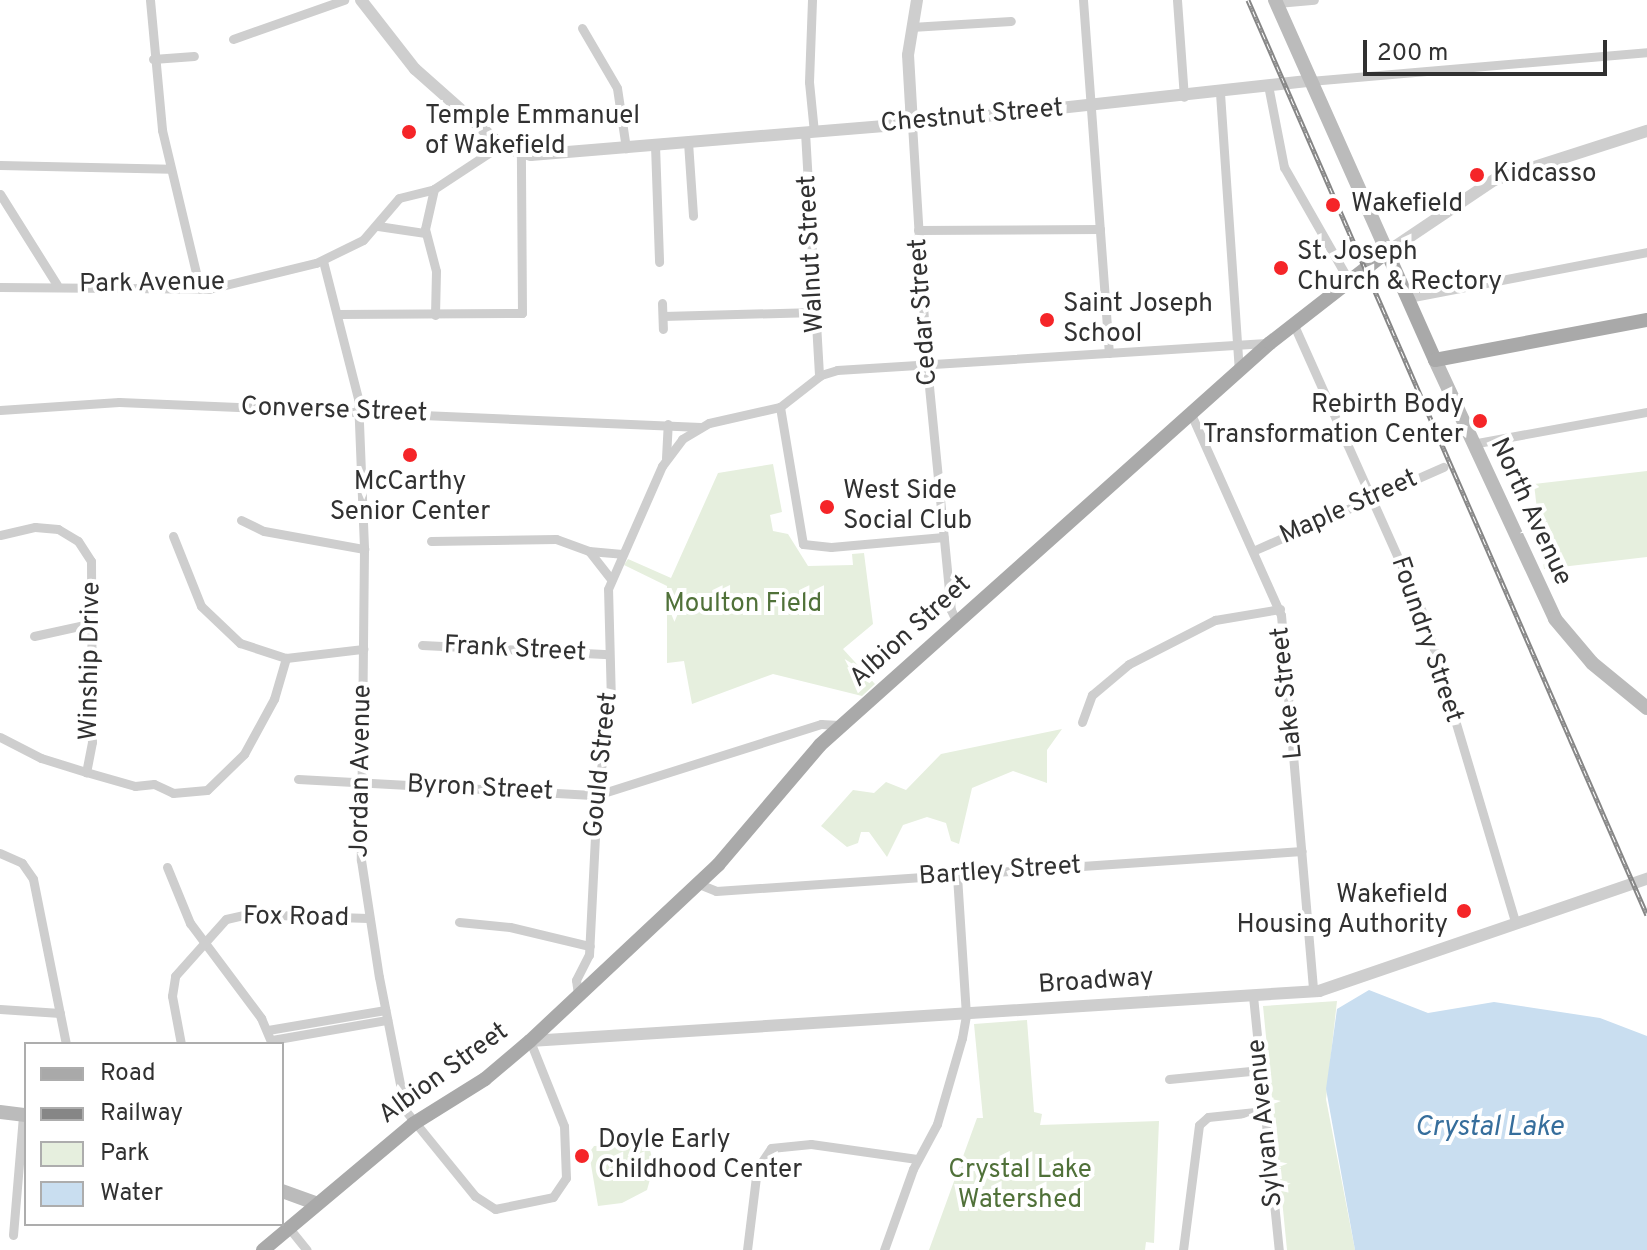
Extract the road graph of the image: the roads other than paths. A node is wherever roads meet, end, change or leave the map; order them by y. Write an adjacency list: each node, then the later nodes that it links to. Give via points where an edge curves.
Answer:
1 (150, 0): 16 (street)
2 (344, 0): 13 (street)
3 (361, 0): 26 (street, Chestnut Street, via 401,55)
4 (812, 0): 24 (street, Walnut Street)
5 (1083, 0): 21 (street)
6 (1177, 0): 20 (street)
7 (1314, 0): 9 (street)
8 (915, 1): 11 (street, Cedar Street)
9 (1276, 2): 17 (main road, North Avenue)
10 (1011, 21): 11 (street)
11 (911, 27): 22 (street, Cedar Street)
12 (582, 28): 28 (street, via 617,88)
13 (233, 39)
14 (1647, 52): 17 (street, Chestnut Street)
15 (194, 56): 16 (street)
16 (153, 59): 31 (street)
17 (1310, 81): 18 (street, Chestnut Street); 39 (main road, North Avenue)
18 (1268, 85): 19 (street, Chestnut Street); 43 (street, via 1289,179)
19 (1220, 93): 20 (street, Chestnut Street); 56 (street)
20 (1184, 97): 21 (street, Chestnut Street)
21 (1091, 106): 22 (street, Chestnut Street); 36 (street)
22 (912, 124): 24 (street, Chestnut Street); 37 (street, Cedar Street)
23 (1647, 131): 39 (street, Albion Street, via 1494,180)
24 (809, 132): 25 (street, Chestnut Street); 49 (street, Walnut Street)
25 (688, 142): 27 (street, Chestnut Street); 34 (street)
26 (501, 145): 29 (street, Chestnut Street); 32 (street, Park Avenue)
27 (655, 145): 28 (street, Chestnut Street); 42 (street)
28 (626, 148): 29 (street, Chestnut Street)
29 (521, 154): 51 (street, via 523,312)
30 (0, 165): 31 (street)
31 (170, 169): 46 (street)
32 (434, 189): 35 (street, Park Avenue, via 399,198); 38 (street)
33 (0, 194): 44 (street)
34 (693, 216)
35 (378, 226): 38 (street); 41 (street, Park Avenue, via 358,244)
36 (1100, 229): 37 (street); 58 (street)
37 (918, 230): 60 (street, Cedar Street)
38 (425, 233): 51 (street, via 436,271)
39 (1387, 252): 43 (main road, Albion Street); 47 (main road, North Avenue)
40 (1647, 252): 47 (street)
41 (323, 261): 46 (street, Park Avenue); 50 (street, Jordan Avenue)
42 (659, 262)
43 (1349, 281): 54 (main road, Albion Street)
44 (57, 285): 45 (street, Park Avenue); 46 (street, Park Avenue)
45 (0, 287)
46 (200, 289)
47 (1408, 298): 59 (main road, North Avenue)
48 (662, 303): 52 (street)
49 (816, 312): 52 (street); 62 (street, Walnut Street)
50 (337, 314): 51 (street); 65 (street, Jordan Avenue)
51 (435, 315)
52 (663, 316): 55 (street)
53 (1647, 320): 59 (main road)
54 (1293, 323): 57 (main road, Albion Street); 73 (street, Foundry Street)
55 (663, 329)
56 (1235, 342): 57 (street, Gould Street); 58 (street, Gould Street); 61 (street)
57 (1270, 343): 61 (main road, Albion Street)
58 (1109, 353): 60 (street, Gould Street)
59 (1435, 360): 70 (main road, North Avenue)
60 (927, 366): 62 (street, Gould Street, via 849,369); 77 (street, Cedar Street)
61 (1239, 370): 67 (main road, Albion Street)
62 (819, 377): 63 (street, Gould Street)
63 (780, 407): 69 (street, Gould Street); 77 (street, via 803,544 831,547)
64 (0, 410): 65 (street, Converse Street, via 119,402)
65 (358, 411): 68 (street, Converse Street); 79 (street, Jordan Avenue)
66 (1647, 412): 70 (street)
67 (1191, 414): 80 (street, Lake Street); 86 (main road, Albion Street)
68 (668, 424): 69 (street, Converse Street); 71 (street)
69 (701, 427): 71 (street, Gould Street)
70 (1472, 444): 92 (main road, North Avenue, via 1555,619 1592,663)
71 (666, 458): 82 (street, Gould Street)
72 (1443, 467): 73 (street, Maple Street)
73 (1372, 499): 80 (street, Maple Street); 108 (street, Foundry Street, via 1424,616)
74 (241, 520): 79 (street, via 261,530)
75 (0, 535): 85 (street, Winship Drive, via 47,526 78,541 92,567)
76 (173, 536): 91 (street, via 194,592 218,627 252,649)
77 (944, 537): 86 (street, Cedar Street)
78 (431, 541): 81 (street, via 556,539)
79 (364, 549): 89 (street, Jordan Avenue)
80 (1255, 550): 84 (street, Lake Street)
81 (589, 551): 82 (street); 83 (street)
82 (622, 554): 83 (street, Gould Street)
83 (610, 578): 90 (street, Gould Street, via 605,609)
84 (1280, 609): 93 (street, via 1215,620 1129,664 1092,695); 100 (street, Lake Street)
85 (93, 623): 87 (street); 96 (street, Winship Drive)
86 (957, 623): 94 (main road, Albion Street)
87 (34, 636)
88 (422, 645): 90 (street, Frank Street)
89 (363, 649): 91 (street); 98 (street, Jordan Avenue)
90 (609, 654): 99 (street, Gould Street, via 611,702)
91 (286, 658): 96 (street, Winship Drive, via 274,699 244,754 207,790 173,793 154,784 135,786)
92 (1647, 708)
93 (1082, 722)
94 (843, 725): 99 (street, Byron Street, via 820,724); 105 (main road, Albion Street, via 800,765)
95 (0, 737): 96 (street, Winship Drive)
96 (86, 772)
97 (298, 779): 98 (street, Byron Street)
98 (361, 782): 99 (street, Byron Street); 106 (street, Jordan Avenue, via 361,860)
99 (597, 795): 110 (street, Gould Street)
100 (1302, 851): 103 (street, Bartley Street); 112 (street, Lake Street)
101 (0, 853): 116 (street, via 25,865 35,884)
102 (167, 867): 109 (street)
103 (957, 876): 105 (street, Bartley Street, via 716,891); 118 (street)
104 (1647, 879): 108 (street, Broadway)
105 (699, 884): 111 (main road, Albion Street)
106 (368, 918): 109 (street, Fox Road, via 236,915); 117 (street, Jordan Avenue)
107 (459, 922): 110 (street, via 510,927)
108 (1515, 922): 112 (street, Broadway, via 1355,981)
109 (201, 941): 119 (street); 122 (street, Fox Road, via 172,984)
110 (589, 951): 111 (street); 113 (street, Gould Street, via 576,980)
111 (607, 968): 113 (main road, Albion Street)
112 (1313, 991): 114 (street, Broadway)
113 (578, 994): 120 (main road, Albion Street)
114 (1253, 996): 118 (street, Broadway); 123 (street, Sylvan Avenue)
115 (0, 1009): 116 (street)
116 (60, 1013): 121 (street)
117 (386, 1015): 119 (street); 128 (street, Jordan Avenue, via 403,1106)
118 (966, 1015): 120 (street, Broadway); 130 (street, via 939,1117)
119 (271, 1038)
120 (530, 1041): 128 (main road, Albion Street, via 485,1079); 128 (street, via 568,1148 561,1191 547,1199 495,1209 479,1200)
121 (66, 1042)
122 (181, 1042)
123 (1261, 1070): 124 (street); 125 (street, Sylvan Avenue)
124 (1169, 1079)
125 (1265, 1111): 139 (street, via 1208,1117 1199,1125); 140 (street, Sylvan Avenue)
126 (0, 1112): 127 (main road)
127 (24, 1115)
128 (413, 1124): 132 (main road, Albion Street)
129 (24, 1125): 134 (street)
130 (917, 1159): 137 (street, via 811,1144 771,1148 758,1165); 138 (street)
131 (284, 1192): 132 (main road)
132 (317, 1204): 133 (main road, Albion Street)
133 (289, 1228): 135 (main road, Albion Street); 136 (street)
134 (13, 1235)
135 (263, 1250)
136 (307, 1250)
137 (747, 1250)
138 (884, 1250)
139 (1183, 1250)
140 (1279, 1250)

